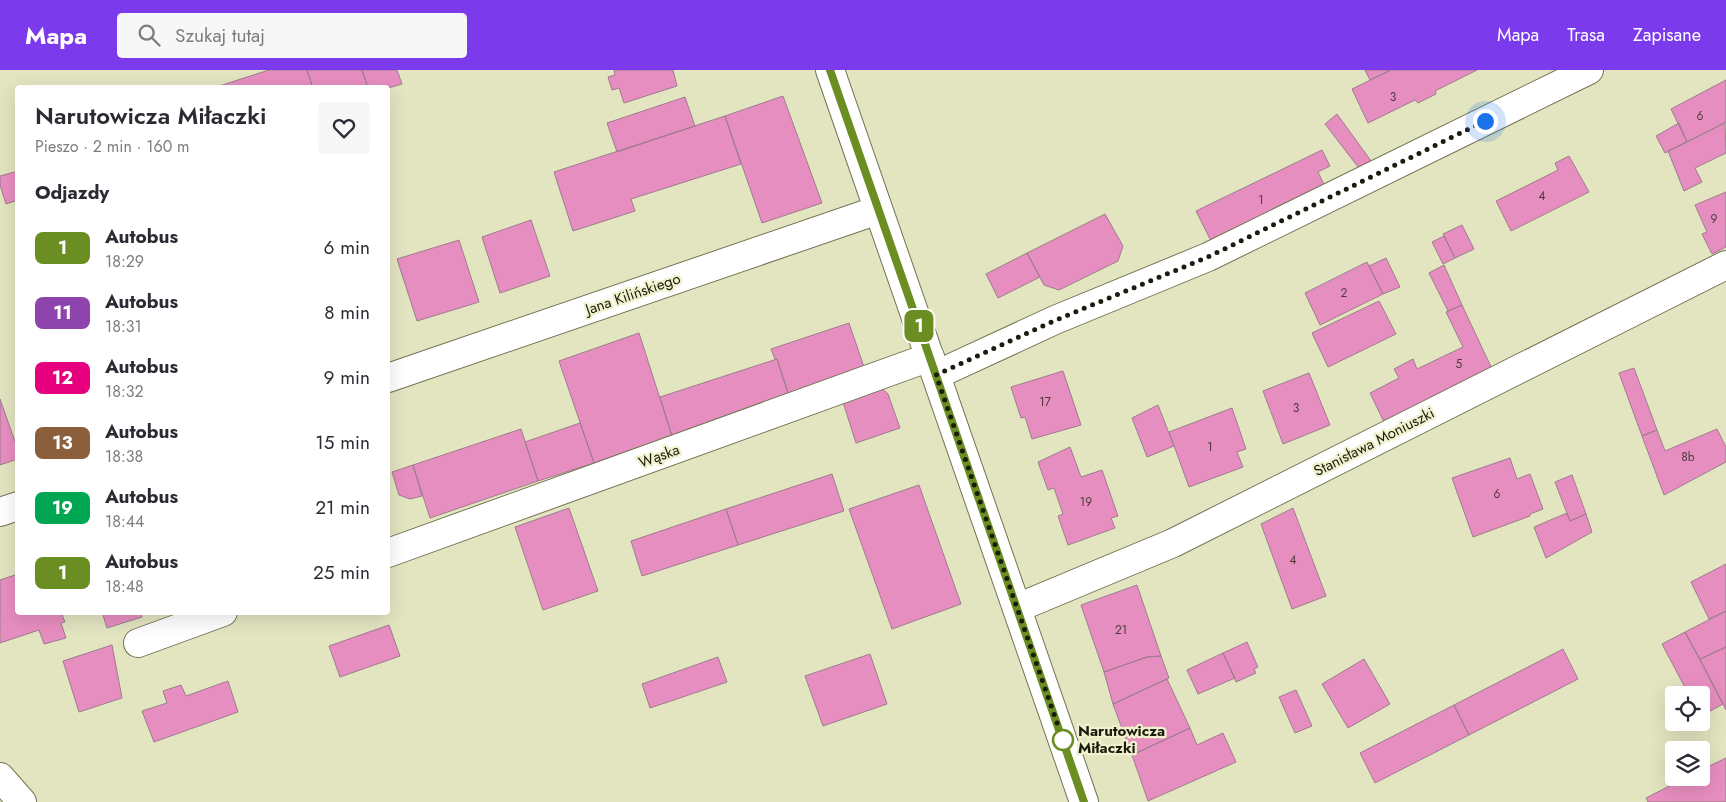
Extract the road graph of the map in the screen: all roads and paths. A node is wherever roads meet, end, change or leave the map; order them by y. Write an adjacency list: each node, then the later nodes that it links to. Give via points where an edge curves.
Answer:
1 (830, 70): 3 (street)
2 (1589, 70): 5 (street, Wąska, via 1208,257 1056,320)
3 (878, 210): 5 (street); 6 (street, Jana Kilińskiego)
4 (1726, 266): 10 (street, Stanisława Moniuszki, via 1173,543)
5 (933, 366): 9 (street, Wąska); 10 (street)
6 (390, 377)
7 (15, 507): 8 (street)
8 (0, 512)
9 (390, 552)
10 (1017, 608): 15 (street)
11 (215, 615): 12 (street)
12 (138, 643)
13 (0, 778): 14 (street)
14 (22, 802)
15 (1084, 802)

